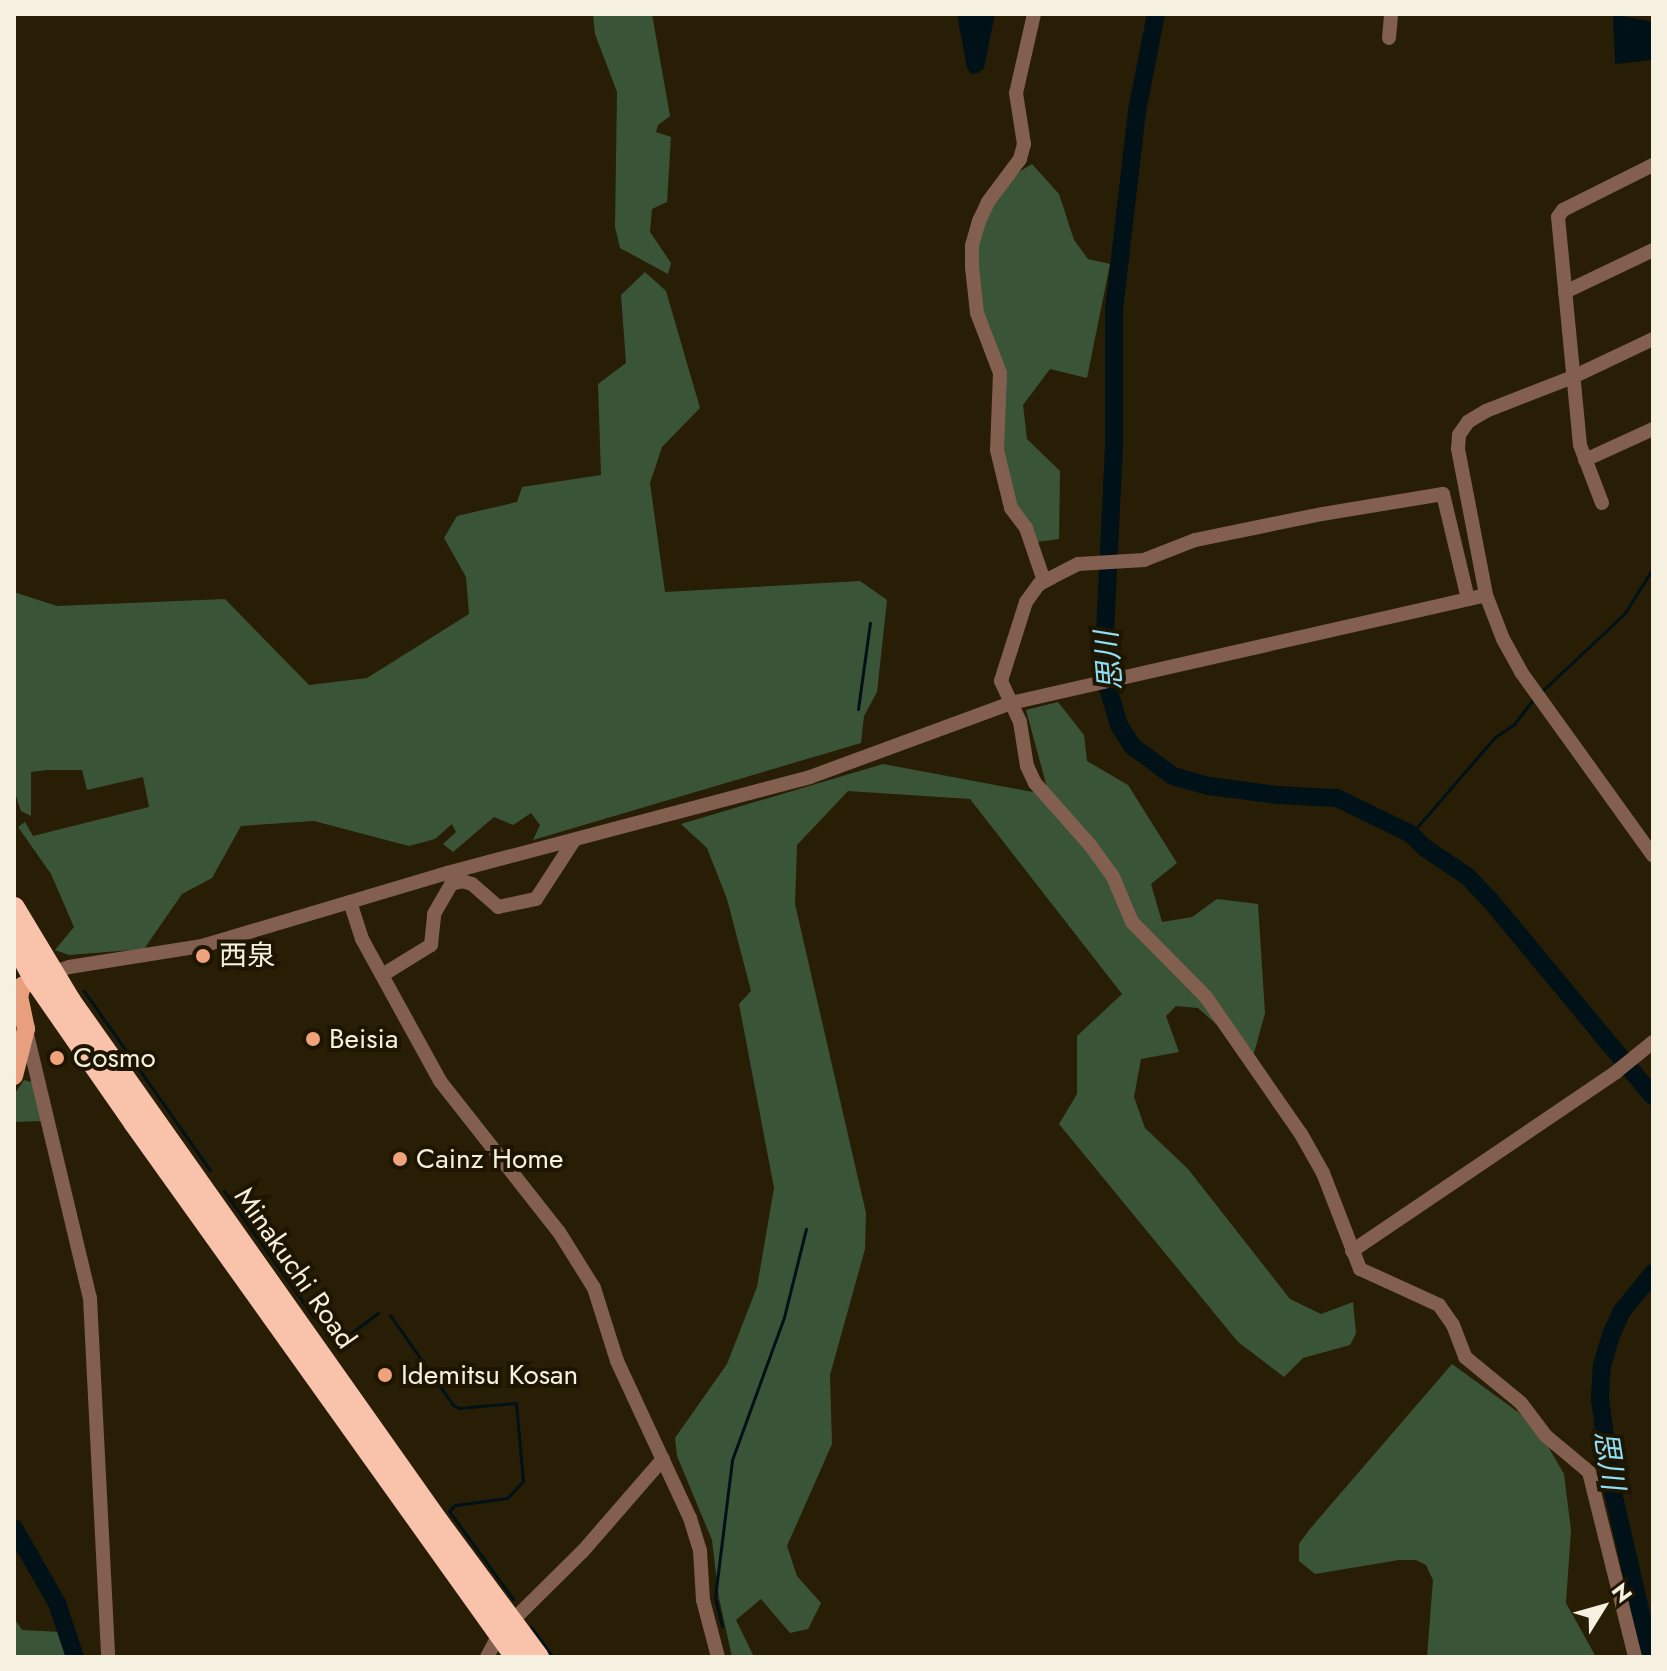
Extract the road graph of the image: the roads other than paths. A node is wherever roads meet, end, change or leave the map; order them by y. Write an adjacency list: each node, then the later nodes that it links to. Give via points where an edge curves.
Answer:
1 (1034, 14): 12 (street, via 1016,93 1024,144 1020,159 979,221 972,267 977,313 1000,373 997,450 1011,508 1026,528)
2 (1391, 14): 3 (street)
3 (1389, 38)
4 (1653, 165): 6 (street, via 1558,217)
5 (1653, 250): 6 (street)
6 (1565, 292): 8 (street)
7 (1653, 339): 8 (street)
8 (1573, 377): 10 (street); 13 (street, via 1486,411 1459,435)
9 (1653, 429): 10 (street)
10 (1585, 460): 11 (street)
11 (1602, 503)
12 (1044, 581): 14 (street, via 1091,561 1144,560 1195,540 1443,494); 15 (street, via 1026,602 1004,664 1001,681)
13 (1486, 595): 14 (street); 17 (street, via 1521,672)
14 (1468, 599): 15 (street)
15 (1011, 703): 16 (street, via 810,777); 27 (street, via 1035,783 1113,877 1132,922 1186,974 1228,1026 1323,1173)
16 (573, 842): 18 (street); 18 (street, via 536,899 498,907 472,884)
17 (1653, 856)
18 (449, 878): 19 (street); 22 (street, via 434,914 431,945)
19 (350, 902): 22 (street, via 362,939); 23 (street, via 202,946)
20 (14, 908): 23 (highway, Minakuchi Road)
21 (14, 941): 23 (highway, Minakuchi Road)
22 (384, 974): 28 (street, via 440,1081 587,1275 617,1361)
23 (42, 975): 24 (main road, via 22,986 19,997); 29 (highway, Minakuchi Road)
24 (26, 1029): 26 (main road); 30 (street, via 93,1323)
25 (1653, 1042): 27 (street)
26 (14, 1076)
27 (1352, 1251): 35 (street, via 1360,1269 1439,1305 1465,1357 1521,1403 1546,1436 1589,1472)
28 (663, 1459): 29 (street, via 583,1551); 34 (street, via 700,1551 703,1600)
29 (505, 1628): 31 (street); 32 (highway, Minakuchi Road); 33 (highway, Minakuchi Road)
30 (108, 1657)
31 (487, 1657)
32 (516, 1657)
33 (538, 1657)
34 (718, 1657)
35 (1635, 1657)

